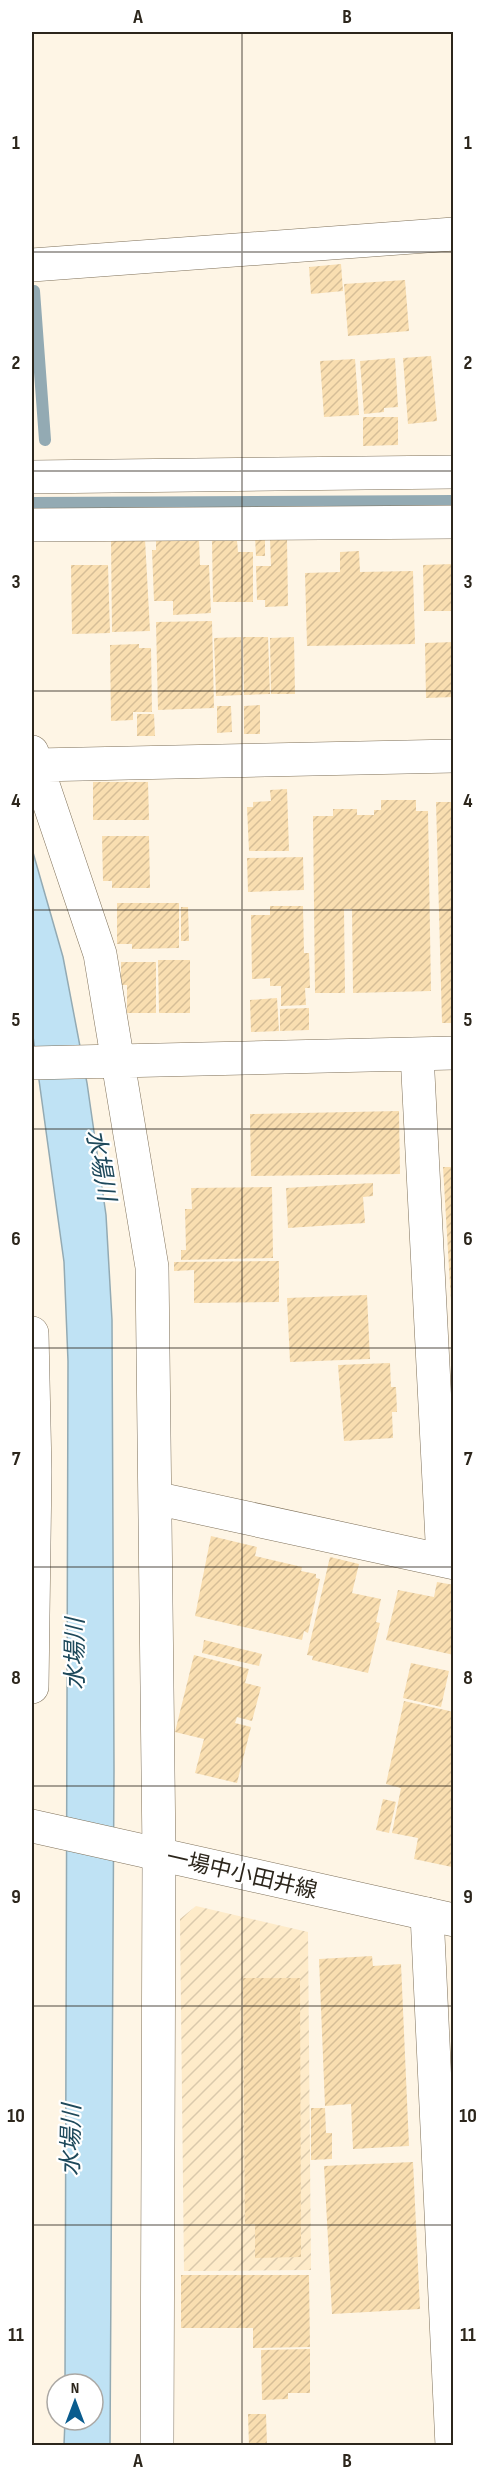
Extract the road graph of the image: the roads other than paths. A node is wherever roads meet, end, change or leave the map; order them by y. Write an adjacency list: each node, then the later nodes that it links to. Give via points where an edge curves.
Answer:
1 (453, 234): 2 (street)
2 (32, 265)
3 (453, 472): 4 (street)
4 (32, 477)
5 (453, 522): 6 (street)
6 (32, 525)
7 (453, 756): 8 (street)
8 (34, 758): 11 (street, via 100,954)
9 (453, 1053): 10 (street)
10 (417, 1054): 11 (street); 16 (street)
11 (117, 1061): 12 (street); 15 (street, via 153,1267)
12 (32, 1063)
13 (32, 1333): 14 (street)
14 (33, 1470): 17 (street)
15 (155, 1498): 16 (street); 19 (street)
16 (448, 1561)
17 (32, 1687)
18 (44, 1829): 19 (street, 一場中小田井線)
19 (150, 1852): 20 (street, 一場中小田井線); 21 (street)
20 (440, 1917): 22 (street)
21 (157, 2445)
22 (452, 2445)

